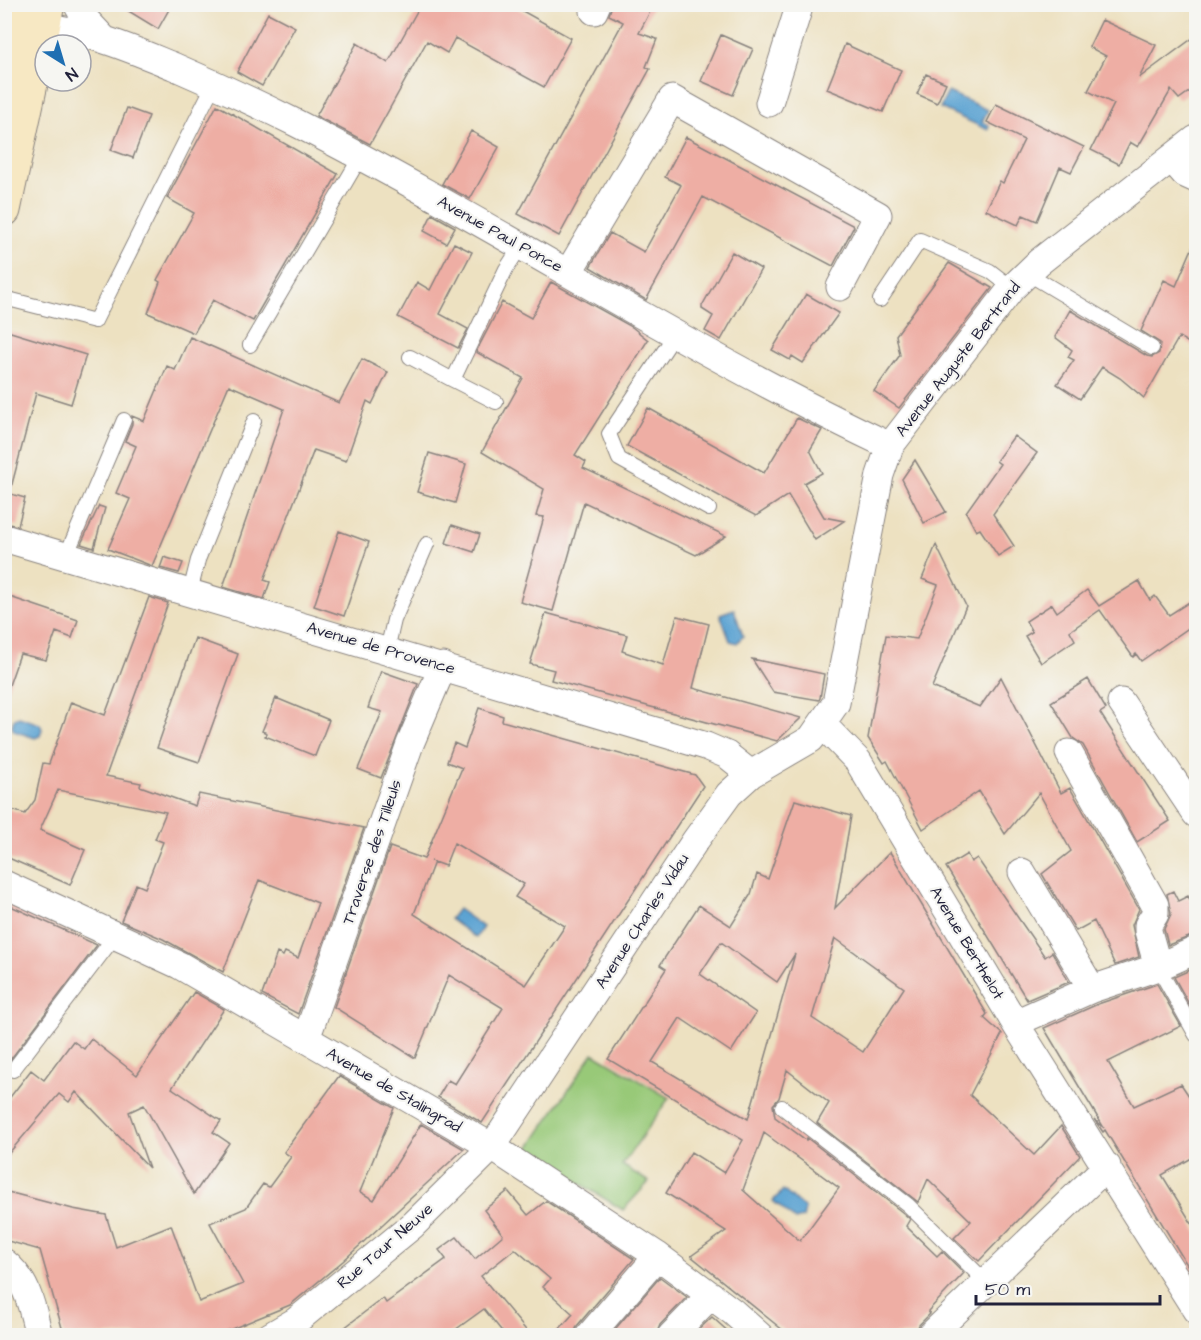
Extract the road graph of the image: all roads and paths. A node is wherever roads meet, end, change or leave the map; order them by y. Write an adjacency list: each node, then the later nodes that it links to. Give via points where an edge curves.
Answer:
1 (77, 4): 4 (street, Avenue Paul Ponce)
2 (800, 4): 7 (street)
3 (26, 17): 4 (street, Avenue Paul Ponce); 5 (main road); 12 (main road)
4 (102, 37): 6 (street, Avenue Paul Ponce)
5 (4, 81)
6 (214, 84): 9 (street, Avenue Paul Ponce); 17 (lane, via 95,321)
7 (769, 103)
8 (1197, 139): 10 (street, Avenue Auguste Bertrand)
9 (361, 156): 13 (street, Avenue Paul Ponce); 20 (lane)
10 (1172, 159): 11 (street, via 1185,174); 15 (street, Avenue Auguste Bertrand)
11 (1197, 179)
12 (4, 210)
13 (521, 246): 14 (street, Avenue Paul Ponce); 23 (lane)
14 (568, 273): 16 (street, via 672,99 878,215); 19 (street, Avenue Paul Ponce)
15 (1020, 280): 18 (lane, via 920,240); 21 (lane); 27 (street, Avenue Auguste Bertrand)
16 (840, 287)
17 (4, 298)
18 (880, 300)
19 (676, 333): 27 (street, Avenue Paul Ponce); 28 (lane, via 609,434 619,459)
20 (250, 345)
21 (1152, 348)
22 (410, 357): 23 (lane)
23 (453, 380): 24 (lane)
24 (496, 402)
25 (124, 420): 31 (lane)
26 (254, 421): 32 (lane, via 198,560)
27 (890, 446): 36 (street, Avenue Auguste Bertrand, via 880,474 836,704)
28 (709, 509)
29 (4, 538): 31 (street, Avenue de Provence)
30 (427, 544): 33 (lane, via 394,620)
31 (66, 556): 32 (street, Avenue de Provence)
32 (190, 592): 33 (street, Avenue de Provence)
33 (387, 650): 34 (street, Avenue de Provence)
34 (443, 666): 38 (street, Avenue de Provence, via 706,746 727,755); 48 (street, Traverse des Tilleuls, via 410,744)
35 (1121, 702): 39 (street)
36 (823, 725): 38 (street, Avenue Charles Vidau, via 811,739); 46 (street, Avenue Berthelot, via 858,761)
37 (1070, 753): 44 (street, via 1155,905 1148,931)
38 (751, 774): 51 (street, Avenue Charles Vidau, via 729,794 695,841)
39 (1197, 814)
40 (1022, 872): 45 (street)
41 (4, 884): 42 (street, Avenue de Stalingrad)
42 (115, 936): 48 (street, Avenue de Stalingrad, via 179,965); 49 (lane)
43 (1197, 950): 44 (street)
44 (1158, 967): 45 (street); 47 (lane)
45 (1092, 989): 46 (street)
46 (1015, 1023): 52 (street, Avenue Berthelot)
47 (1197, 1035)
48 (306, 1039): 51 (street, Avenue de Stalingrad)
49 (13, 1070)
50 (782, 1107): 55 (lane, via 908,1205)
51 (492, 1147): 53 (street, Avenue de Stalingrad); 59 (street, Rue Tour Neuve, via 413,1225 305,1314)
52 (1107, 1166): 55 (street); 57 (street, Avenue Berthelot)
53 (658, 1256): 56 (street, Avenue de Stalingrad); 60 (street)
54 (11, 1267): 58 (street, via 27,1288)
55 (986, 1282): 63 (street)
56 (711, 1295): 61 (street); 62 (street, Avenue de Stalingrad)
57 (1197, 1310)
58 (39, 1335)
59 (270, 1335)
60 (589, 1335)
61 (671, 1335)
62 (760, 1335)
63 (930, 1335)

